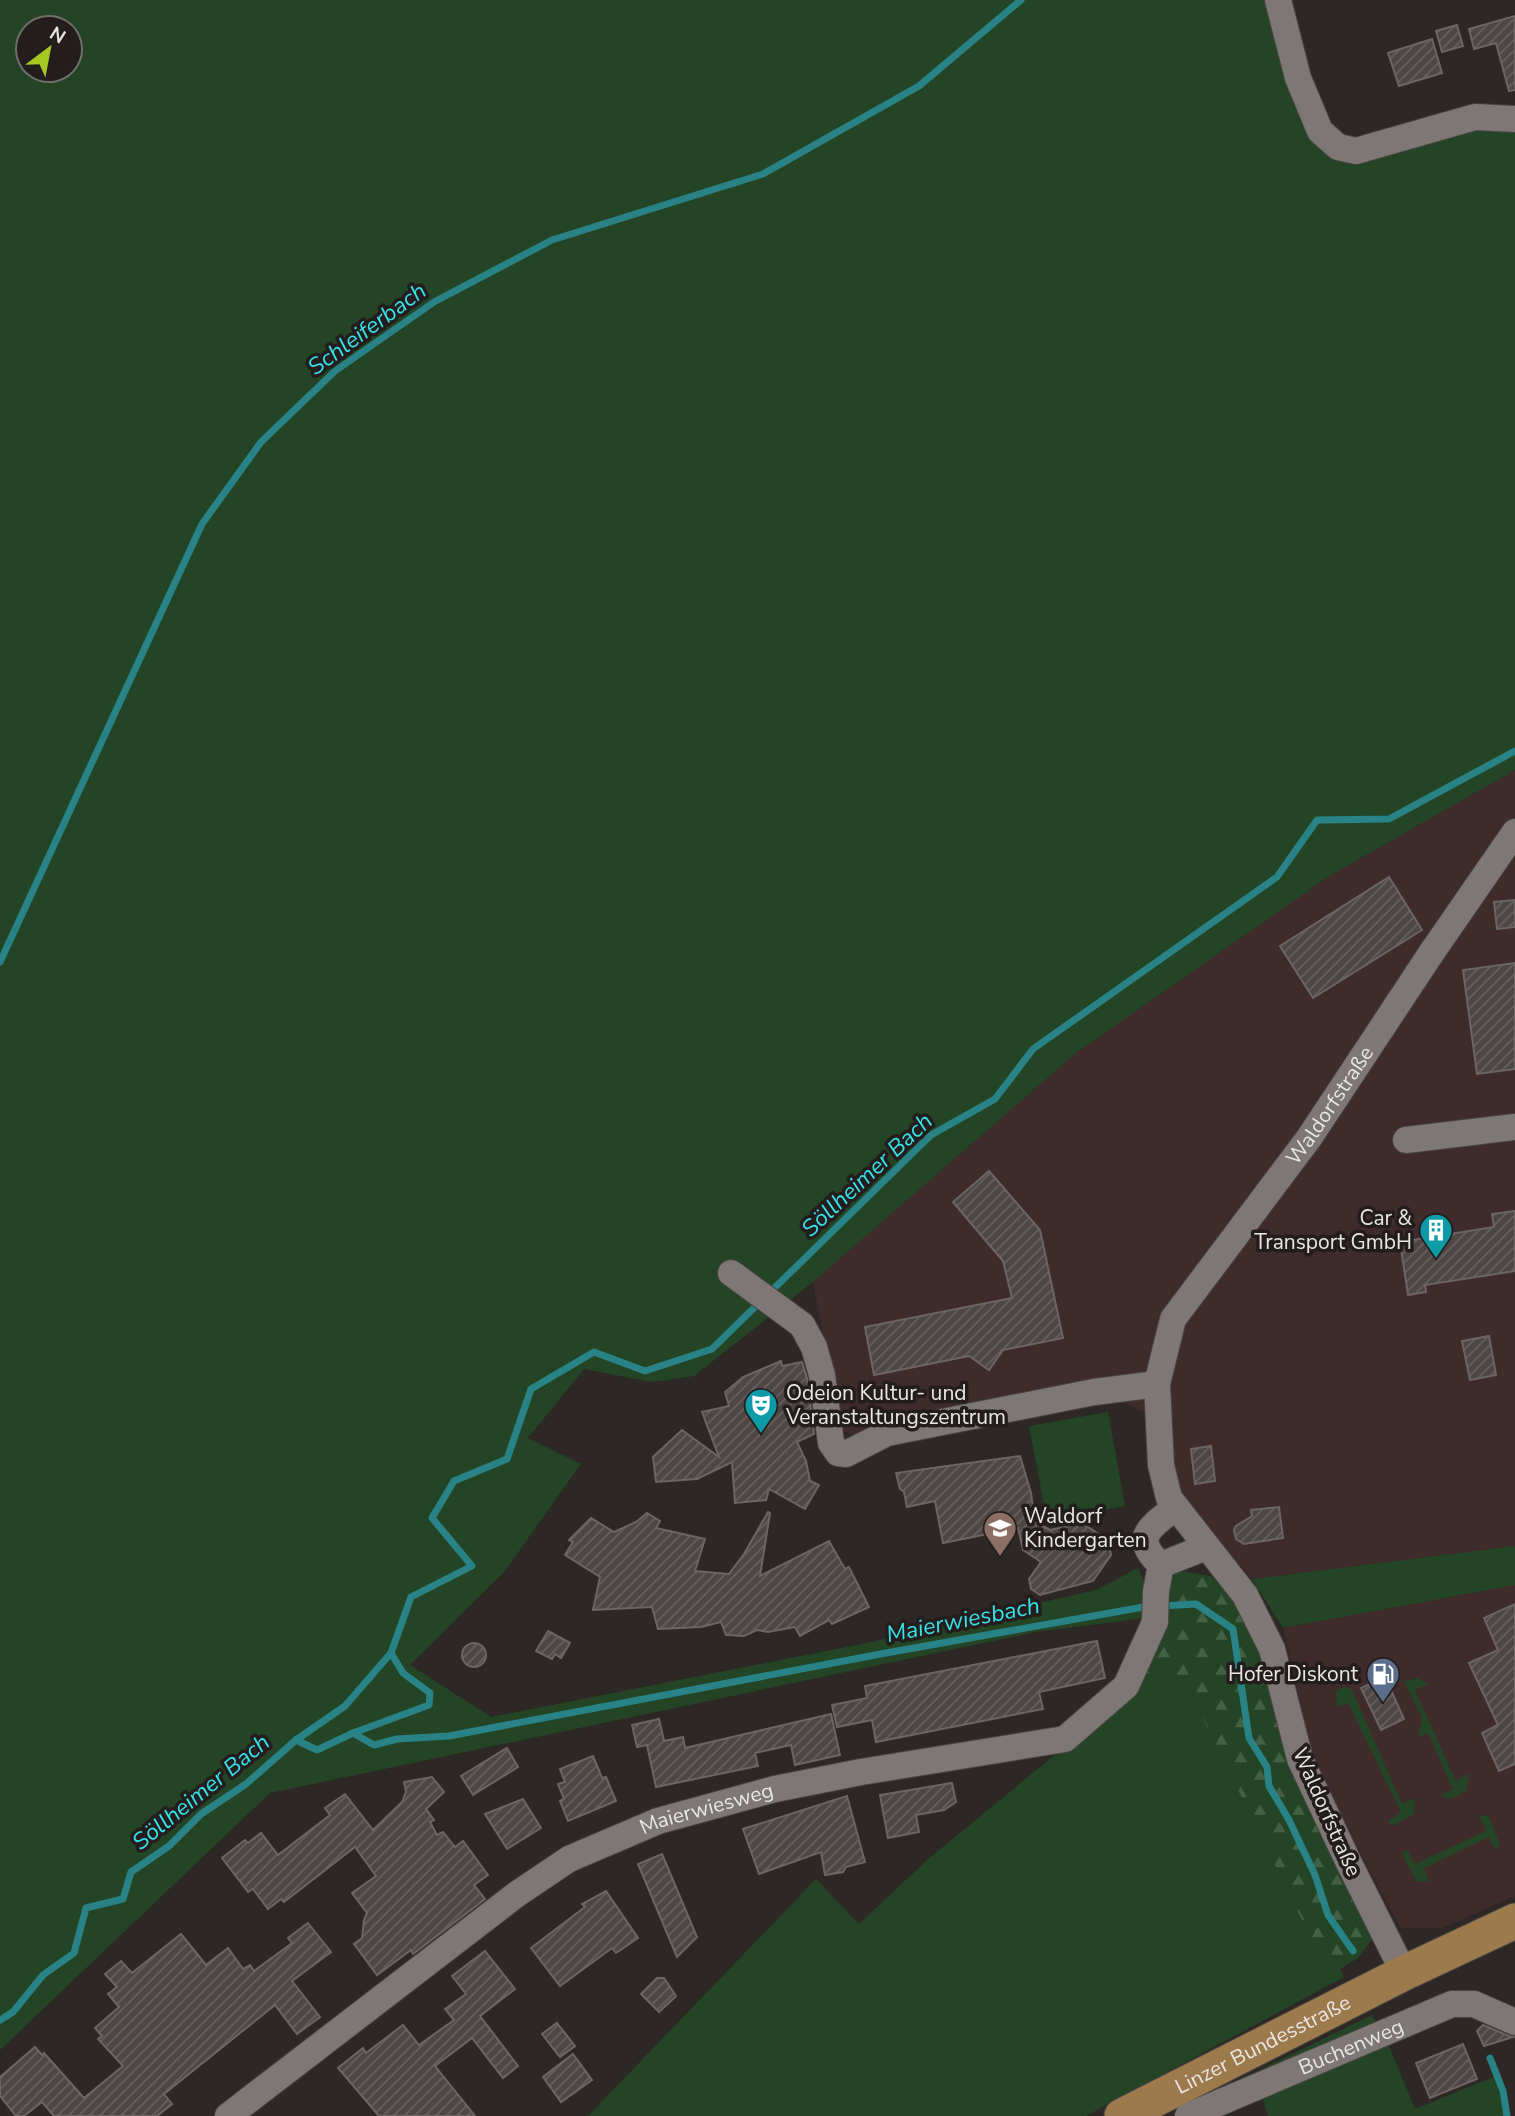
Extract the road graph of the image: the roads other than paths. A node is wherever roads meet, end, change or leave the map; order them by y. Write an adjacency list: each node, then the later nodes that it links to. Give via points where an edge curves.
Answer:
1 (1278, 0): 2 (street, via 1298,78 1320,131 1338,147 1356,151 1475,117)
2 (1515, 119)
3 (1515, 832): 7 (street, Waldorfstraße, via 1310,1138 1173,1319)
4 (1515, 1127): 5 (street)
5 (1406, 1140)
6 (736, 1277): 7 (street, via 802,1325 822,1375 831,1443 838,1453 846,1454 887,1433)
7 (1157, 1384): 8 (street, Waldorfstraße, via 1161,1465)
8 (1175, 1508): 9 (street, Waldorfstraße); 10 (street, via 1153,1525 1145,1540 1148,1553)
9 (1206, 1547): 10 (street); 12 (street, Waldorfstraße, via 1245,1595 1272,1649 1300,1759)
10 (1161, 1565): 15 (street, Maierwiesweg, via 1155,1622 1126,1686 1065,1740 775,1789 648,1825 569,1859)
11 (1515, 1921): 12 (main road, Linzer Bundesstraße)
12 (1404, 1973): 14 (main road, Linzer Bundesstraße)
13 (1515, 2022): 16 (street, Buchenweg, via 1474,2004 1452,2004)
14 (1132, 2114)
15 (228, 2116)
16 (1188, 2116)

